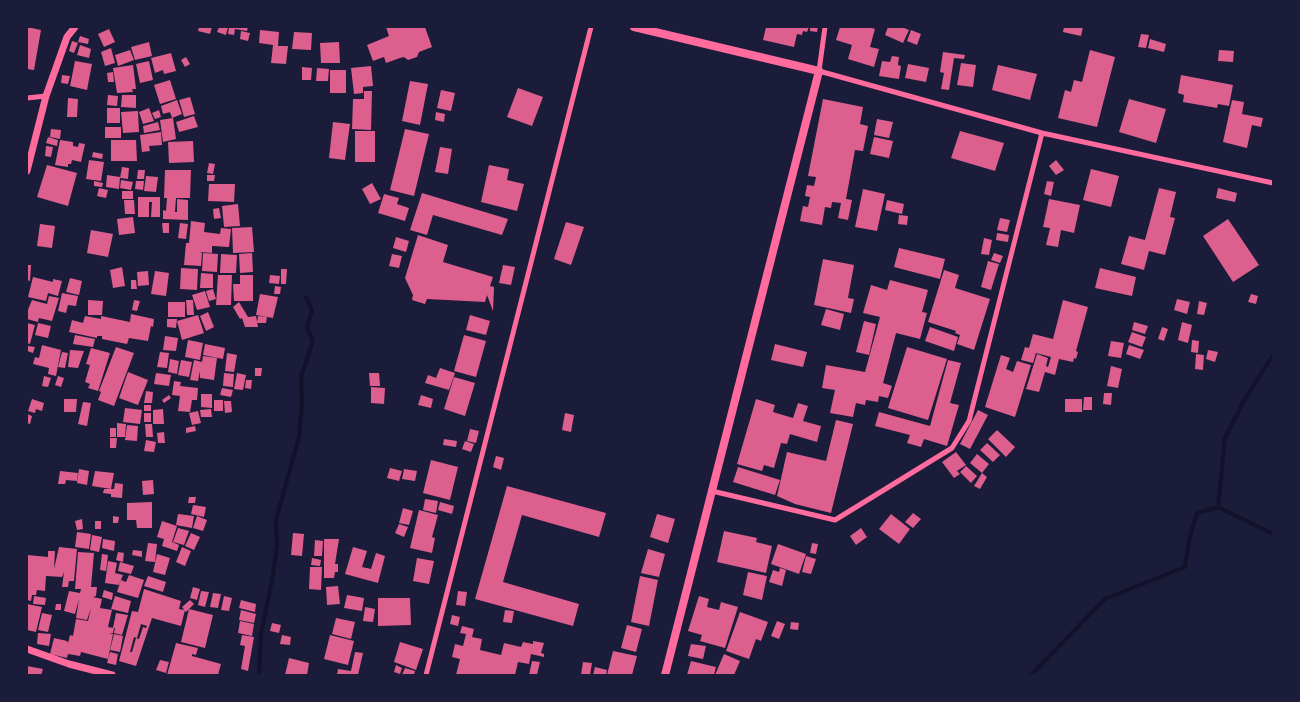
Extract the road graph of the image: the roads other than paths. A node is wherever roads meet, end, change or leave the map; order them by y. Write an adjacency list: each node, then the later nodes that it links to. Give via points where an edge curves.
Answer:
1 (75, 27): 6 (street, via 67,37)
2 (591, 27): 14 (street)
3 (633, 27): 5 (main road)
4 (825, 27): 5 (street)
5 (819, 70): 8 (street); 11 (main road)
6 (46, 96): 7 (street); 9 (street)
7 (27, 98)
8 (1042, 133): 10 (street); 11 (street, via 969,421 952,448 835,520)
9 (27, 171)
10 (1273, 183)
11 (712, 490): 15 (main road)
12 (27, 649): 13 (street)
13 (112, 675)
14 (426, 675)
15 (665, 675)

